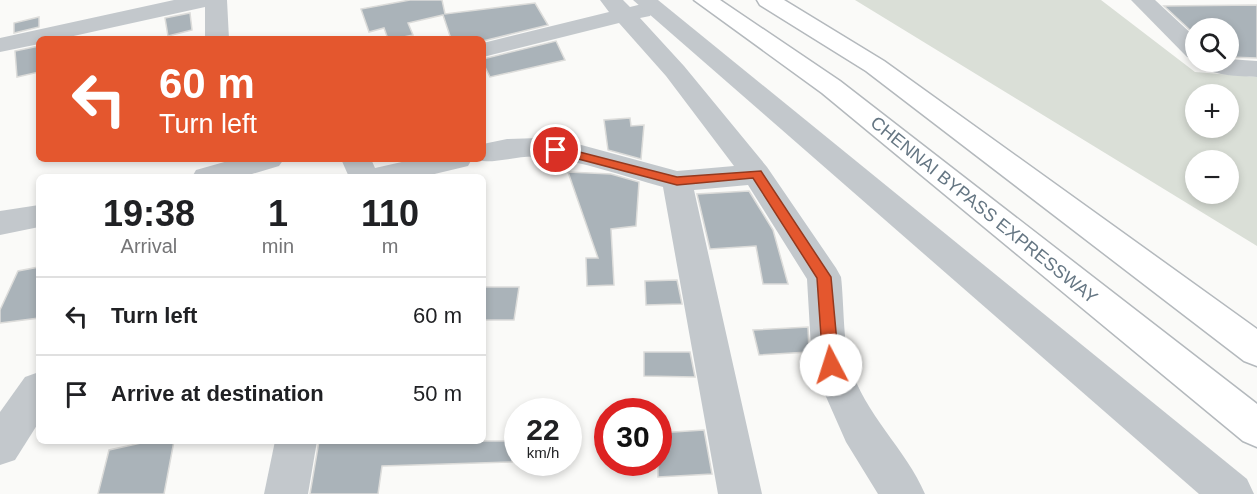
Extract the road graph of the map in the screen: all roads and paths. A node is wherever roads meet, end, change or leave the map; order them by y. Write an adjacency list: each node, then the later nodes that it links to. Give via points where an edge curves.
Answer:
1 (205, 0): 7 (street)
2 (216, 0): 8 (street)
3 (705, 0): 24 (highway, CHENNAI BYPASS EXPRESSWAY, via 831,87)
4 (768, 0): 22 (highway, via 875,66)
5 (1142, 0): 10 (street)
6 (634, 6): 12 (street); 18 (street, via 675,71); 30 (street)
7 (41, 36)
8 (217, 36)
9 (36, 37): 11 (street)
10 (1185, 41)
11 (0, 45)
12 (486, 49)
13 (1239, 68): 14 (street)
14 (1257, 69)
15 (486, 152): 19 (street, via 538,147 566,151)
16 (445, 162): 17 (street)
17 (392, 174)
18 (756, 174): 19 (street); 29 (street, via 824,277 831,365 860,429)
19 (677, 181): 28 (street)
20 (36, 217): 21 (street)
21 (0, 223)
22 (1257, 350)
23 (36, 393): 26 (street)
24 (1257, 428)
25 (295, 444): 27 (street)
26 (0, 446)
27 (286, 494)
28 (740, 494)
29 (903, 494)
30 (1232, 494)

